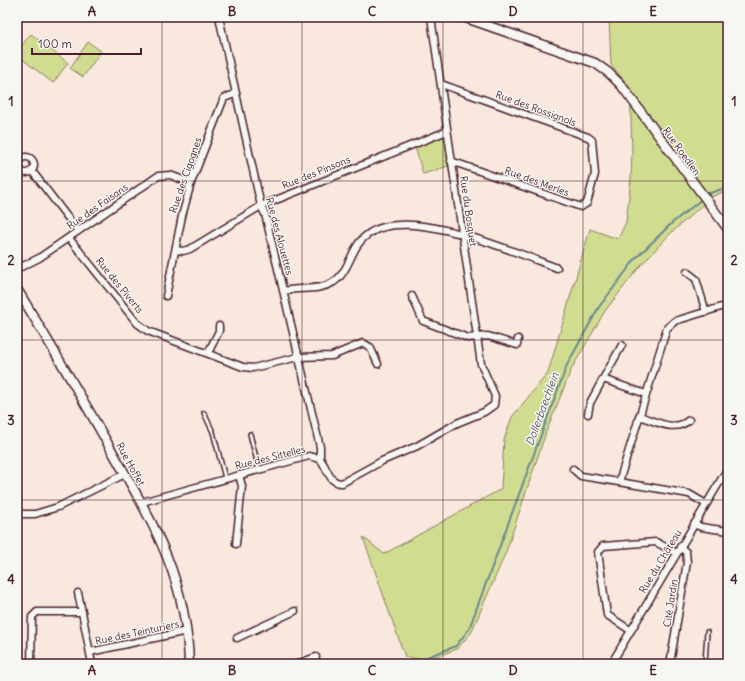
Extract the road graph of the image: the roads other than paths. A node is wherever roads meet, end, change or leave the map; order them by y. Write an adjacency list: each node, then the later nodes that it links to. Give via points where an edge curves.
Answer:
1 (219, 17): 5 (street, Rue des Alouettes)
2 (431, 17): 4 (street, Rue du Bosquet)
3 (463, 17): 12 (main road, Rue Roedlen, via 595,63 609,72)
4 (441, 84): 6 (street, Rue du Bosquet); 9 (street, Rue des Rossignols, via 588,137 592,140)
5 (235, 94): 10 (street, Rue des Cigognes, via 224,98); 11 (street, Rue des Alouettes)
6 (447, 130): 7 (street, Rue du Bosquet); 11 (street, Rue des Pinsons)
7 (451, 161): 9 (street, Rue des Merles, via 581,207 587,203); 14 (street, Rue du Bosquet)
8 (32, 171): 13 (street)
9 (596, 174)
10 (191, 183): 13 (street, Rue des Faisans, via 170,175 158,176); 16 (street, Rue des Cigognes)
11 (261, 206): 16 (street, Rue des Pinsons, via 190,249); 21 (street, Rue des Alouettes)
12 (728, 229)
13 (78, 231): 15 (street, Rue des Faisans)
14 (462, 233): 17 (street); 21 (street, via 409,225 374,230 357,245 342,276 331,284); 27 (street, Rue du Bosquet)
15 (69, 238): 18 (street, Rue des Faisans); 30 (street, Rue des Piverts, via 138,323 148,331)
16 (176, 250): 22 (street, Rue des Cigognes)
17 (557, 268)
18 (17, 269)
19 (687, 272): 25 (street, via 696,279)
20 (17, 289): 45 (main road, Rue Hoffet)
21 (284, 291): 31 (street, Rue des Alouettes)
22 (166, 296)
23 (412, 296): 27 (street, via 423,321 468,338)
24 (728, 305): 25 (street)
25 (706, 312): 34 (street, via 674,321 667,328)
26 (219, 326): 30 (street)
27 (477, 337): 28 (street, via 488,336 517,345); 35 (street, Rue du Bosquet, via 481,364 495,396)
28 (518, 339)
29 (622, 344): 33 (street)
30 (208, 353): 31 (street, Rue des Piverts, via 243,367 253,368)
31 (298, 357): 32 (street, Rue des Piverts, via 332,356 363,344 370,347); 41 (street, Rue des Alouettes, via 320,446)
32 (378, 364)
33 (603, 379): 34 (street); 37 (street, via 590,403)
34 (646, 394): 38 (street)
35 (494, 405): 41 (street, Rue des Sittelles, via 342,483 337,483 331,478)
36 (204, 414): 47 (lane, via 213,432)
37 (588, 414)
38 (639, 416): 39 (street, via 676,427); 48 (street)
39 (689, 420)
40 (250, 434): 43 (lane)
41 (320, 459): 43 (street, Rue des Sittelles, via 309,456)
42 (728, 468): 50 (street, Rue du Château)
43 (259, 469): 46 (street, Rue des Sittelles)
44 (574, 469): 48 (street, via 581,476)
45 (125, 474): 49 (main road, Rue Hoffet); 51 (street, via 58,507 36,514)
46 (239, 475): 47 (street, Rue des Sittelles); 54 (street, via 242,486)
47 (225, 478): 49 (street, Rue des Sittelles)
48 (619, 482): 50 (street, via 689,494)
49 (142, 502): 61 (main road, Rue Hoffet, via 177,580)
50 (706, 504): 52 (street, Rue du Château)
51 (17, 514)
52 (694, 524): 53 (street); 55 (street, Rue du Château)
53 (728, 531)
54 (236, 544)
55 (680, 547): 56 (street, Rue du Château); 71 (street, Cité Jardin, via 686,552 687,562)
56 (676, 553): 60 (street, Rue du Château); 60 (street, via 656,542 603,546 598,552 607,615)
57 (78, 593): 58 (street, Rue des Teinturiers)
58 (81, 609): 64 (street, Rue des Teinturiers); 66 (street, via 74,612 37,612 32,617)
59 (295, 610): 63 (street)
60 (630, 630): 70 (street, Rue du Château)
61 (187, 631): 64 (street, Rue des Teinturiers); 68 (main road, Rue Hoffet)
62 (707, 632): 72 (lane)
63 (237, 638)
64 (90, 652): 67 (street, Rue des Teinturiers)
65 (316, 657): 69 (street)
66 (31, 664)
67 (92, 664)
68 (189, 664)
69 (297, 664)
70 (610, 664)
71 (670, 664)
72 (705, 664)

